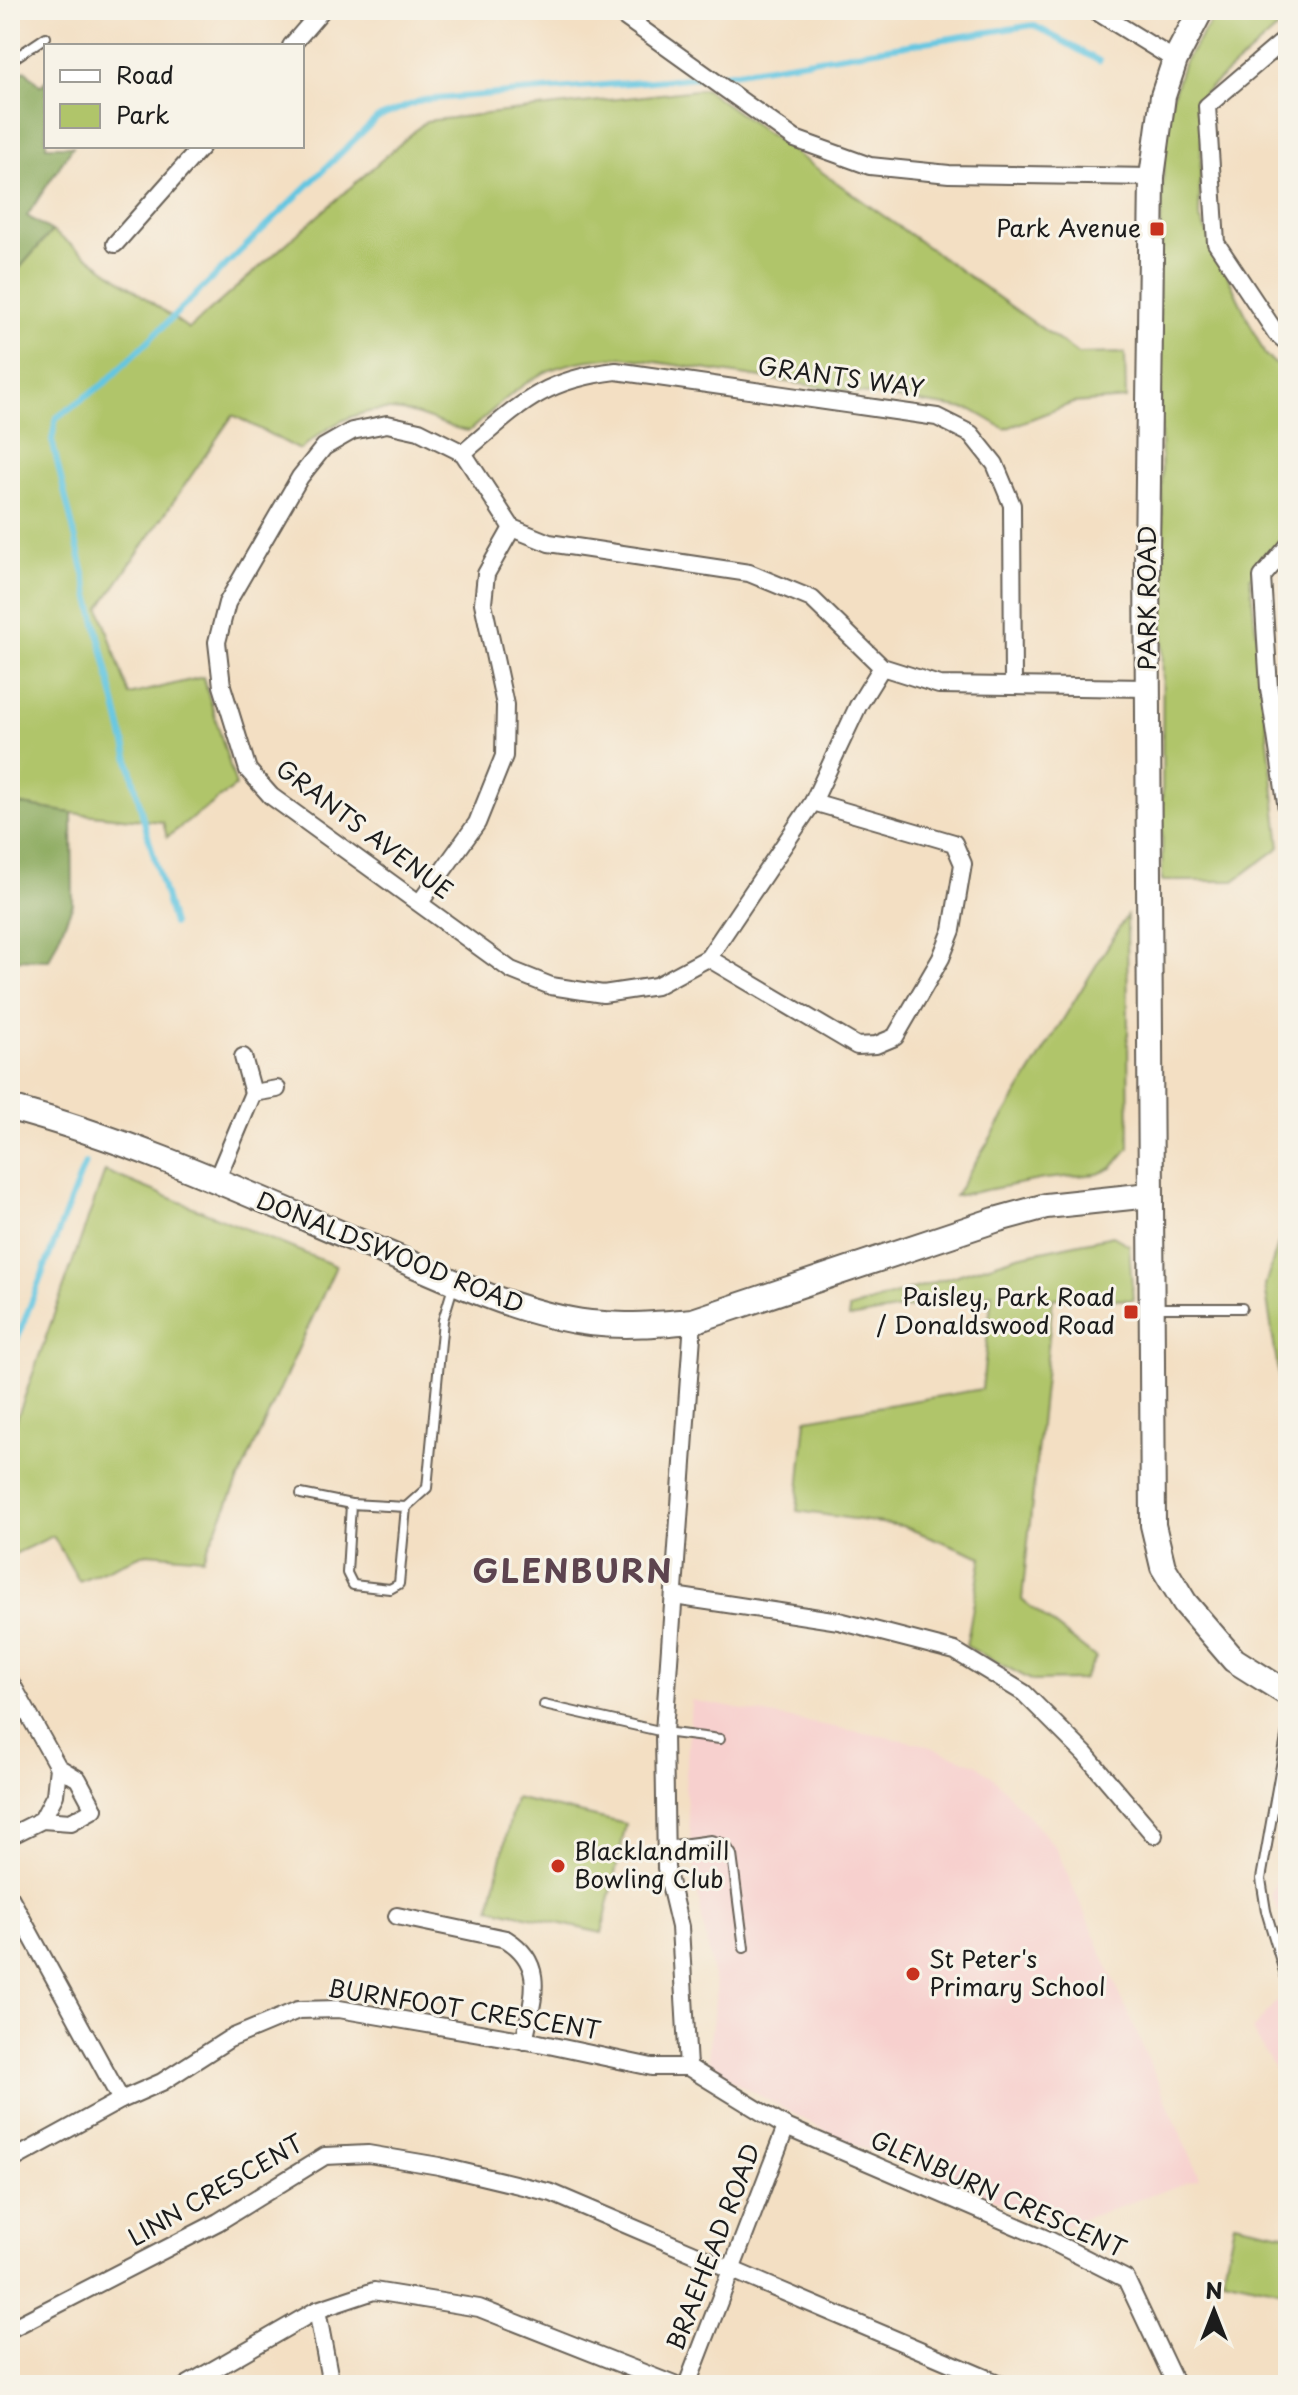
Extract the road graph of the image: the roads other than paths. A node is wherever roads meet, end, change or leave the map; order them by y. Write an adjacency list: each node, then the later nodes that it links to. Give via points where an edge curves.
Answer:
1 (322, 10): 9 (street)
2 (615, 10): 6 (street)
3 (648, 10): 6 (lane)
4 (1094, 10): 10 (street)
5 (1201, 10): 10 (street, PARK ROAD)
6 (637, 26): 13 (street, via 795,139 870,166 949,174)
7 (46, 37): 11 (lane)
8 (1288, 37): 15 (street, via 1207,106 1216,243)
9 (293, 44)
10 (1175, 60): 13 (street, PARK ROAD, via 1163,96)
11 (10, 61)
12 (200, 148): 14 (street)
13 (1152, 177): 21 (street, PARK ROAD)
14 (115, 244)
15 (1288, 343)
16 (463, 453): 17 (street); 20 (street, GRANTS WAY, via 546,387 575,376 616,371 954,423 971,434 995,464 1012,505); 24 (street, GRANTS AVENUE, via 419,431 387,424 352,431 324,447 300,477 227,603 217,642 222,686 248,770 284,806)
17 (512, 528): 19 (street, via 549,543 749,573 812,599); 24 (street, via 486,574 483,603 505,705 504,756 477,823)
18 (1288, 546): 23 (street, via 1262,577 1269,688)
19 (882, 667): 20 (street, via 939,685); 22 (street, GRANTS AVENUE)
20 (1013, 686): 21 (street)
21 (1148, 688): 31 (street, PARK ROAD)
22 (813, 802): 25 (street, GRANTS AVENUE); 25 (street, via 954,843 961,854 952,930 895,1037 857,1046)
23 (1288, 816)
24 (421, 901): 25 (street, GRANTS AVENUE, via 511,970 551,986 603,994 656,986)
25 (708, 958)
26 (243, 1057): 28 (street)
27 (277, 1089): 28 (street)
28 (253, 1093): 30 (street)
29 (10, 1108): 30 (street, DONALDSWOOD ROAD, via 66,1122)
30 (216, 1181): 32 (street, DONALDSWOOD ROAD)
31 (1150, 1195): 33 (street, PARK ROAD); 35 (street, DONALDSWOOD ROAD, via 1046,1206)
32 (455, 1282): 35 (street, DONALDSWOOD ROAD, via 521,1308 590,1323); 38 (lane, via 443,1320 427,1488)
33 (1150, 1308): 34 (lane); 41 (street, PARK ROAD, via 1153,1525 1163,1567 1185,1603 1234,1660)
34 (1242, 1308)
35 (693, 1321): 39 (street)
36 (301, 1494): 37 (lane)
37 (351, 1504): 38 (lane); 38 (lane, via 347,1573 358,1587 390,1589 401,1580)
38 (406, 1507)
39 (674, 1596): 44 (street); 48 (street, via 839,1621 955,1651 1024,1693)
40 (10, 1681): 46 (street)
41 (1288, 1694)
42 (544, 1705): 44 (lane)
43 (1288, 1726): 54 (lane, via 1261,1879)
44 (664, 1732): 45 (lane); 50 (street)
45 (720, 1739)
46 (58, 1767): 47 (street, via 55,1795); 47 (street, via 78,1779 94,1809 71,1822)
47 (42, 1820): 49 (street)
48 (1154, 1835)
49 (10, 1836)
50 (665, 1846): 53 (lane, via 711,1840 725,1844 732,1855); 56 (street, via 680,1927)
51 (10, 1897): 57 (street)
52 (397, 1916): 55 (street, via 506,1939 522,1949 534,1974)
53 (744, 1948)
54 (1288, 1985)
55 (524, 2041): 56 (street, BURNFOOT CRESCENT, via 652,2067); 57 (street, BURNFOOT CRESCENT, via 339,2009 298,2010 229,2039 162,2082)
56 (688, 2067): 58 (street)
57 (121, 2100): 59 (street, BURNFOOT CRESCENT)
58 (786, 2127): 60 (street, BRAEHEAD ROAD); 68 (street, GLENBURN CRESCENT, via 1049,2240 1126,2279)
59 (10, 2161)
60 (731, 2266): 62 (street, LINN CRESCENT, via 552,2193 368,2154 325,2156 218,2222); 66 (street, BRAEHEAD ROAD); 67 (street, LINN CRESCENT)
61 (317, 2310): 63 (street, via 253,2344); 64 (street); 65 (street, via 374,2291 479,2308)
62 (10, 2329)
63 (198, 2383)
64 (331, 2385)
65 (674, 2385)
66 (687, 2385)
67 (1002, 2385)
68 (1176, 2385)

